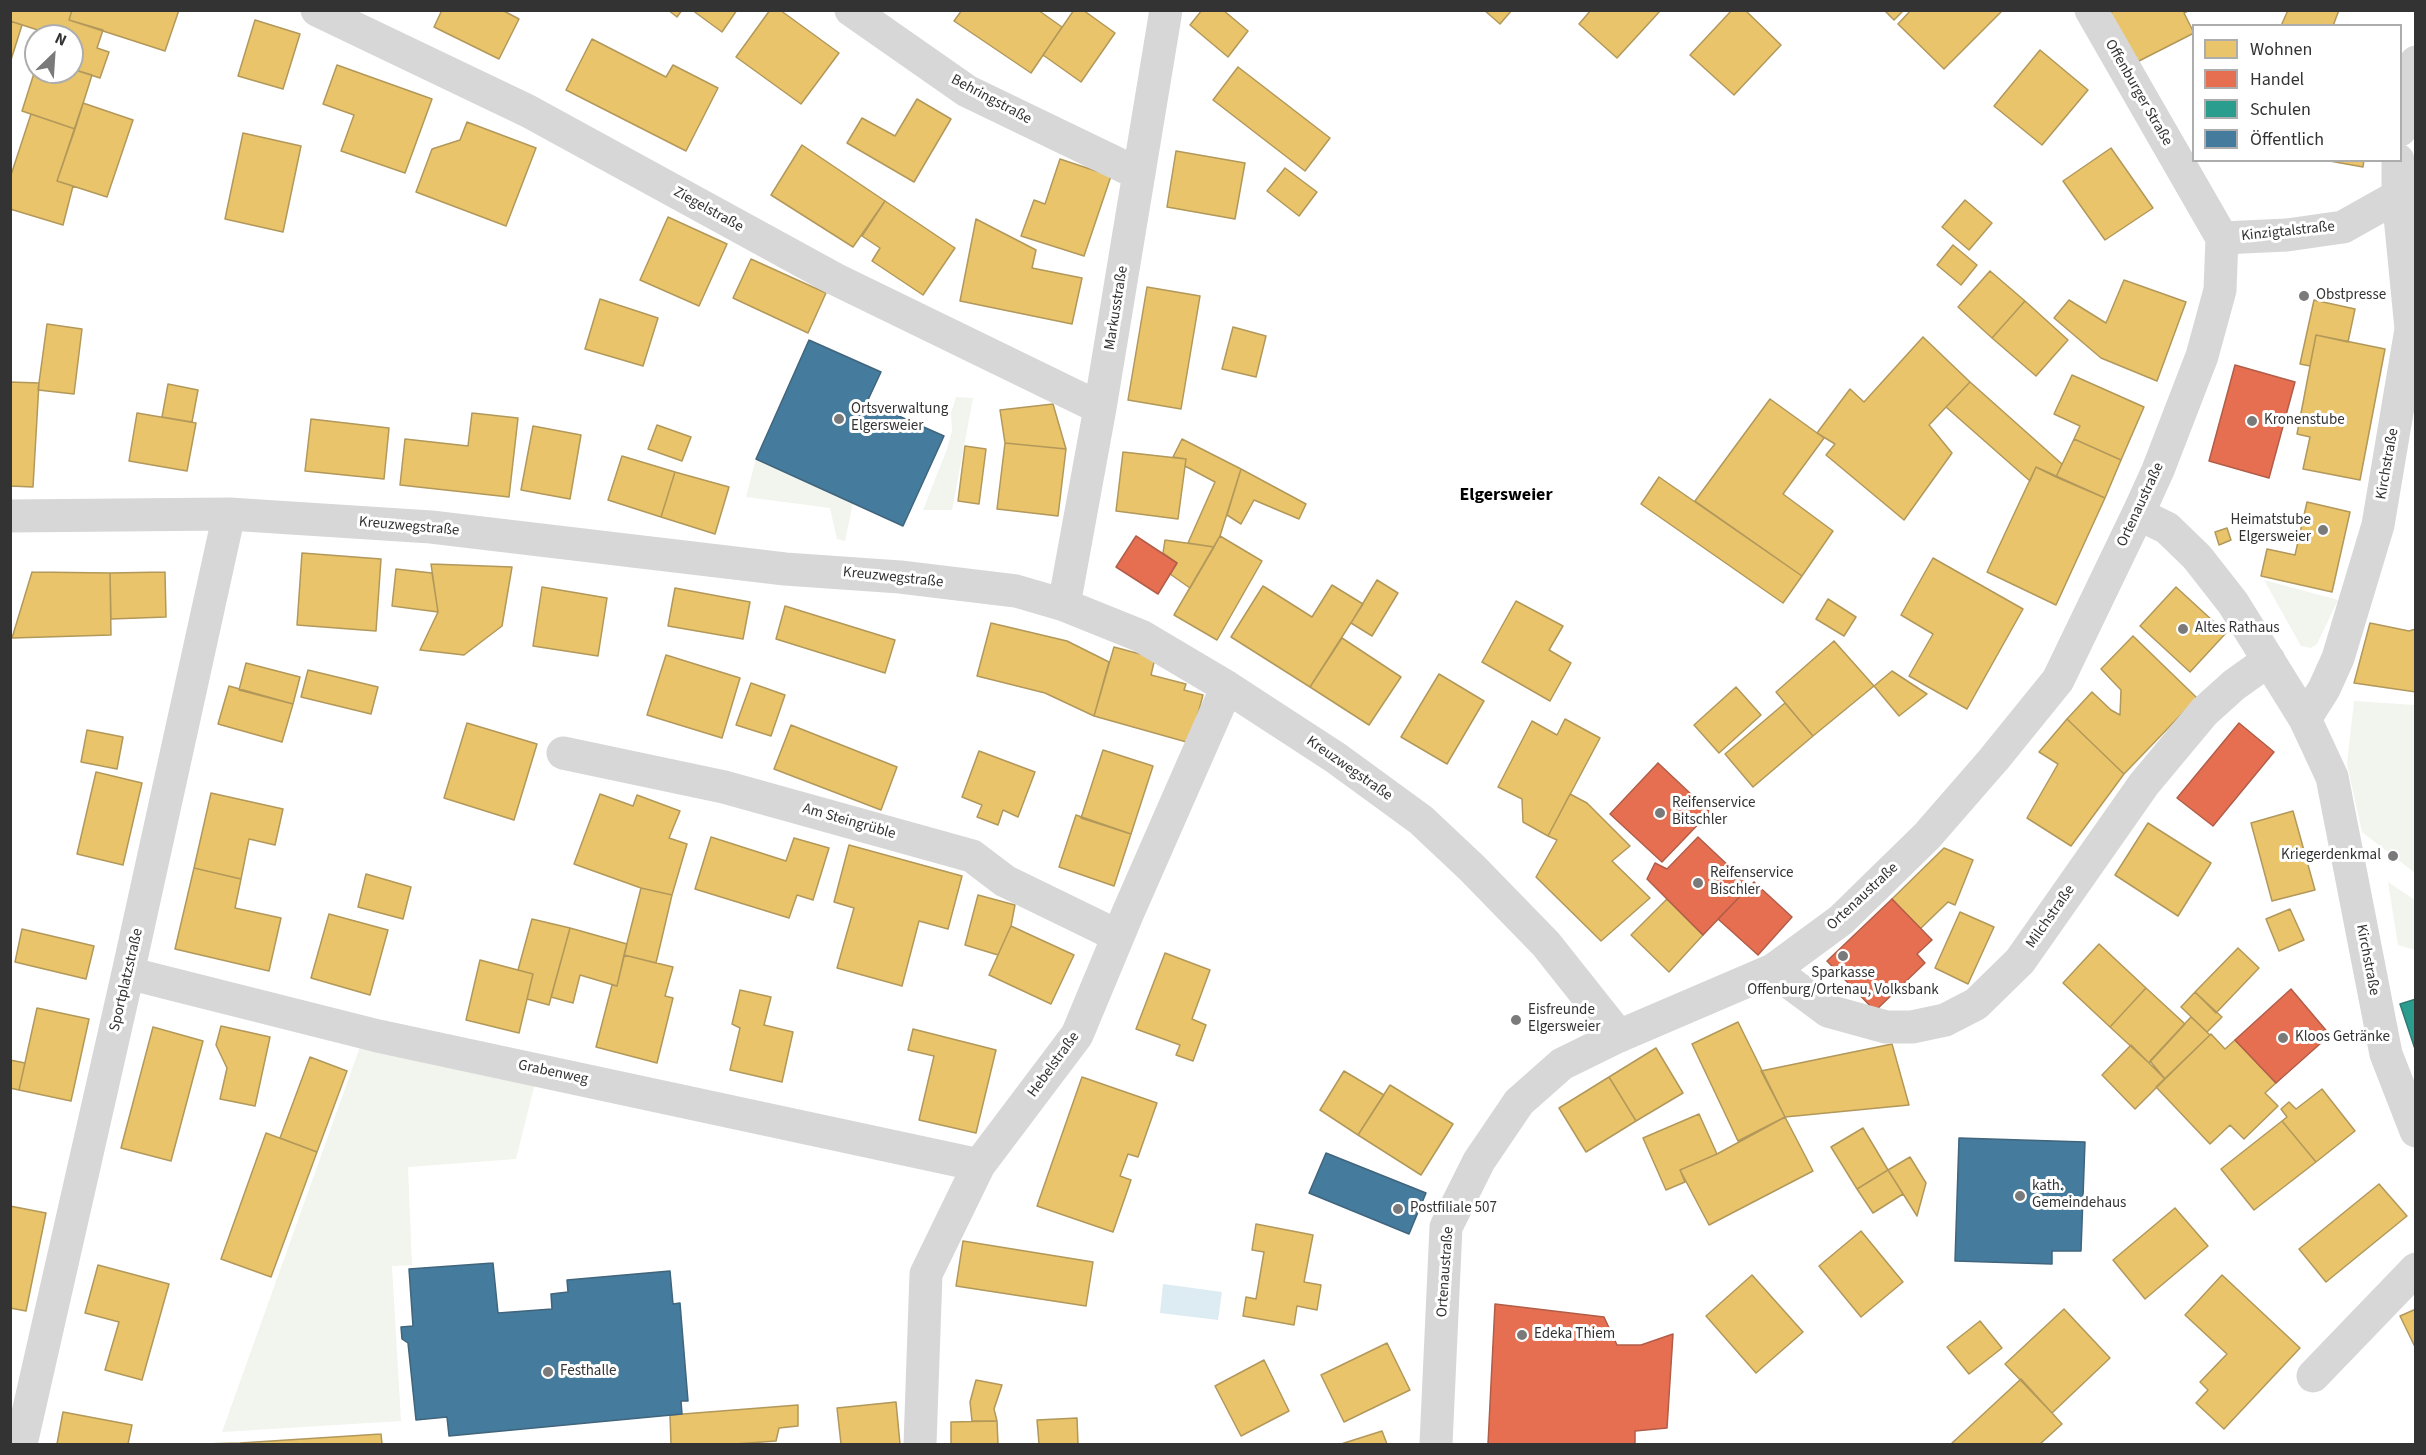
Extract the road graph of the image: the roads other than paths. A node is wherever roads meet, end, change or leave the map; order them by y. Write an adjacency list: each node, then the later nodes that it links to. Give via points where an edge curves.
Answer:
1 (317, 10): 11 (street, Ziegelstraße, via 528,111 835,279)
2 (851, 10): 8 (street, Behringstraße, via 968,91)
3 (1166, 10): 8 (street, Markusstraße)
4 (2091, 10): 10 (street, Offenburger Straße)
5 (2415, 62): 6 (street)
6 (2402, 121)
7 (2399, 162): 9 (street, Kirchstraße)
8 (1139, 174): 11 (street, Markusstraße)
9 (2407, 191): 10 (street, Kinzigtalstraße, via 2343,227); 18 (street, Kirchstraße, via 2411,329 2378,525 2338,658)
10 (2222, 238): 13 (street, Ortenaustraße, via 2220,290 2202,356)
11 (1100, 408): 15 (street, Markusstraße)
12 (229, 514): 14 (street, Kreuzwegstraße); 15 (street, Kreuzwegstraße, via 431,527 785,568 900,577 1016,591); 22 (street, Sportplatzstraße)
13 (2138, 514): 16 (street, Kirchstraße, via 2167,528 2197,557 2233,603); 21 (street, Ortenaustraße, via 2051,689 1927,836 1841,920)
14 (10, 516)
15 (1064, 605): 17 (street, Kreuzwegstraße, via 1141,636)
16 (2269, 660): 18 (street, Kirchstraße); 21 (street, Milchstraße, via 2204,712 2144,784 2020,962 1976,1004 1945,1020 1912,1027 1886,1027 1828,1011)
17 (1227, 687): 20 (street, Hebelstraße); 23 (street, Kreuzwegstraße, via 1336,758 1421,820 1546,944)
18 (2305, 719): 24 (street, Kirchstraße, via 2332,777 2386,1054)
19 (563, 753): 20 (street, Am Steingrüble, via 724,787 972,856 1005,881)
20 (1118, 936): 25 (street, Hebelstraße, via 1077,1035)
21 (1773, 970): 23 (street, Ortenaustraße)
22 (128, 973): 25 (street, Grabenweg, via 378,1036); 28 (street, Sportplatzstraße)
23 (1618, 1036): 30 (street, Ortenaustraße, via 1562,1064 1519,1102 1479,1161 1446,1227)
24 (2415, 1131)
25 (979, 1166): 29 (street, Hebelstraße, via 926,1274)
26 (2415, 1269): 27 (street)
27 (2313, 1376)
28 (21, 1444)
29 (920, 1444)
30 (1436, 1444)

